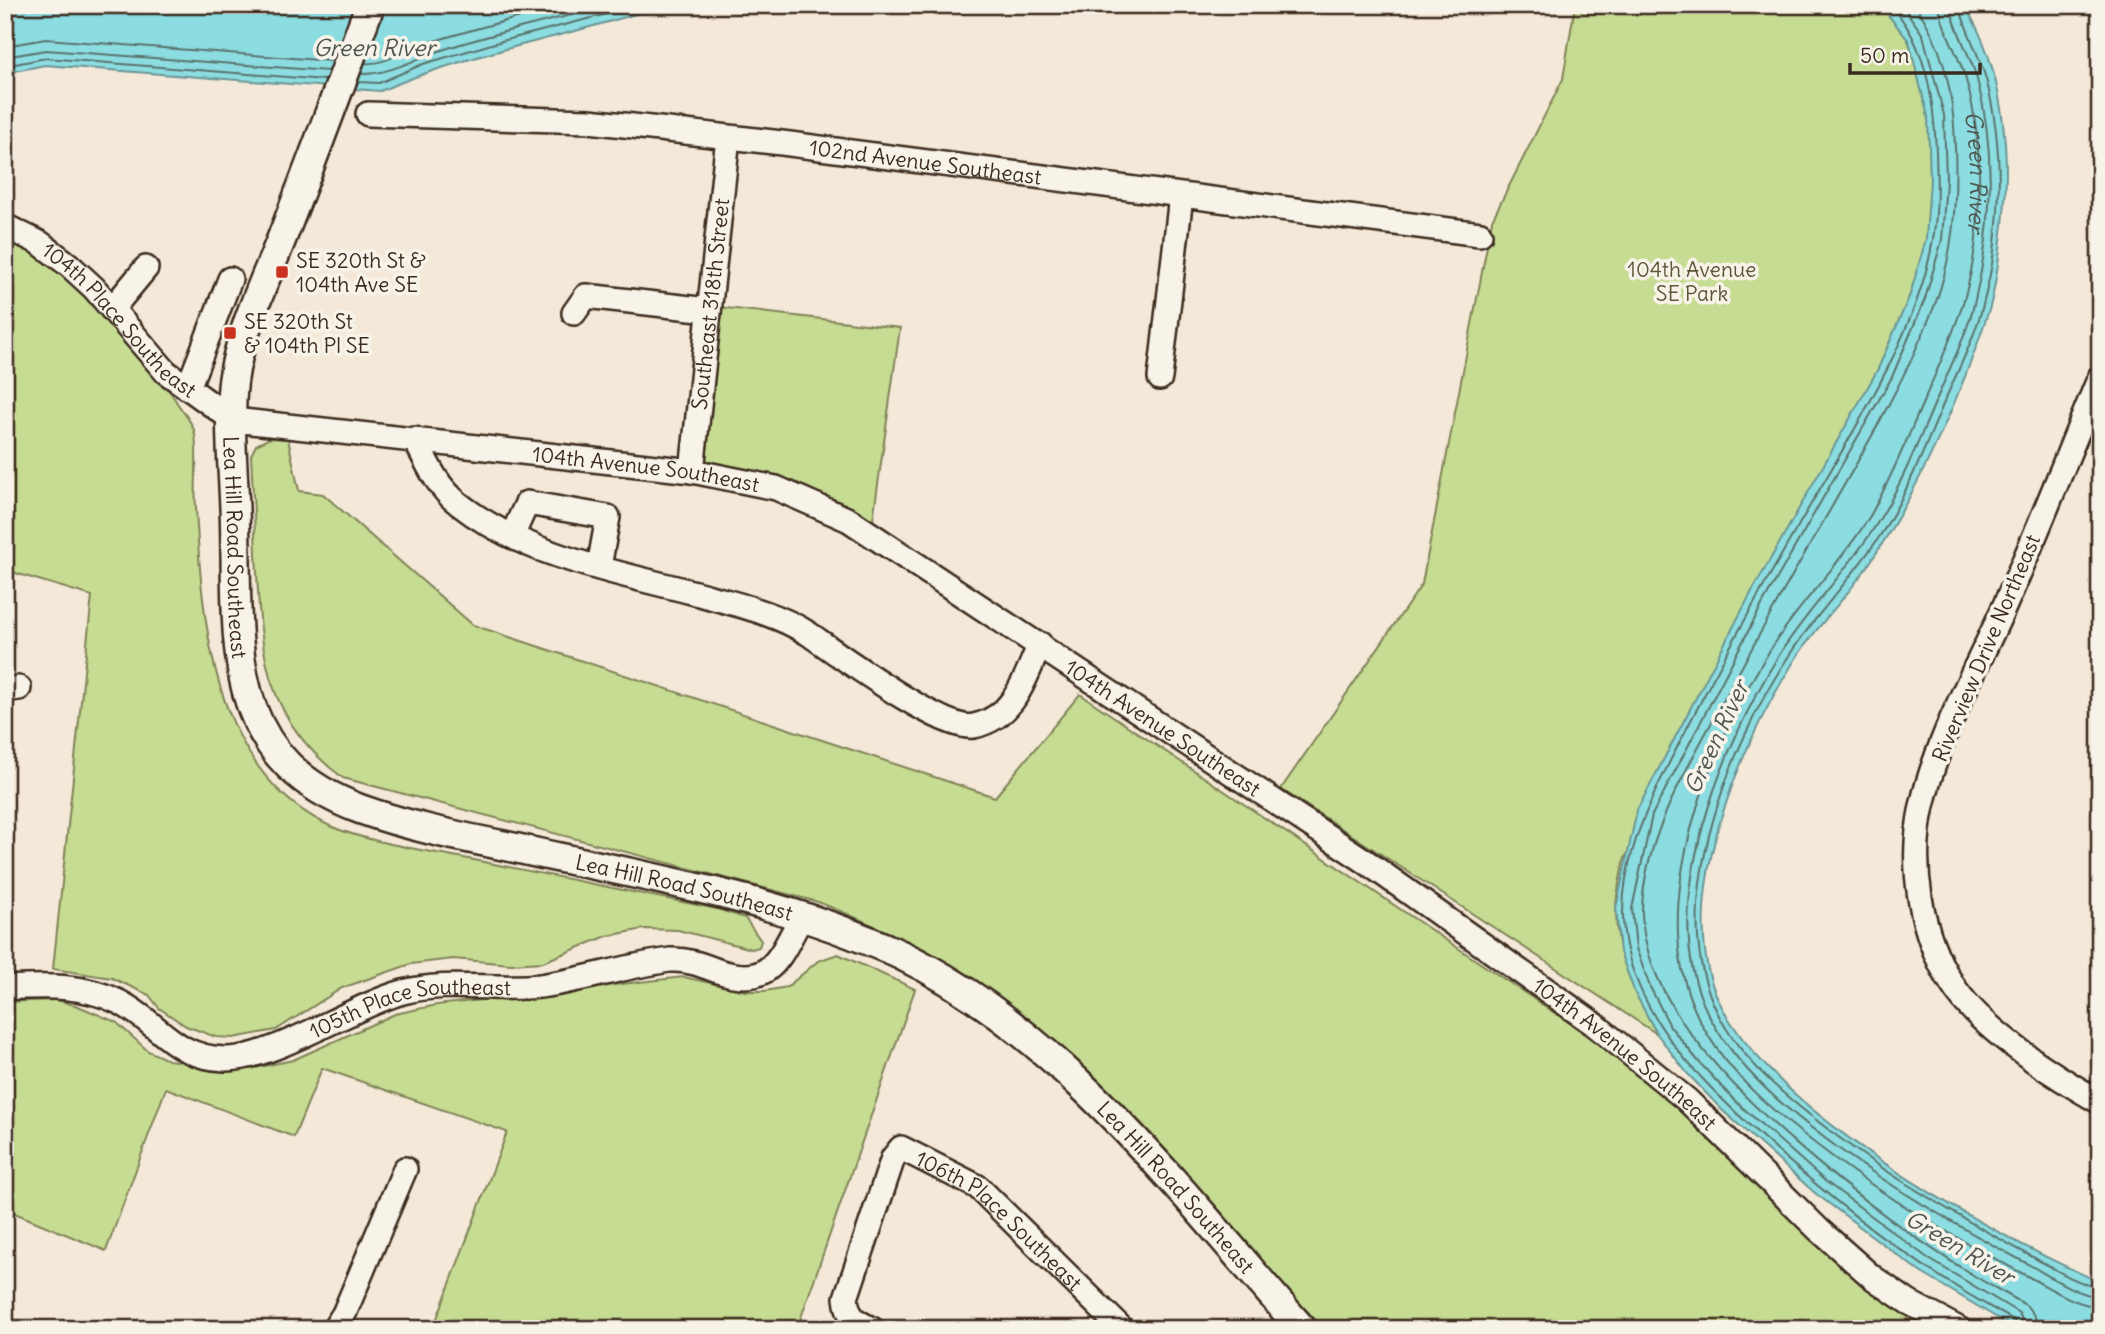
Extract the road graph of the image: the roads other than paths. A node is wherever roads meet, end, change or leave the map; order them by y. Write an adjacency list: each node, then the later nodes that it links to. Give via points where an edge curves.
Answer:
1 (370, 5): 15 (main road, Lea Hill Road Southeast, via 241,351 233,382)
2 (368, 114): 3 (street, 102nd Avenue Southeast, via 589,121)
3 (728, 137): 4 (street, 102nd Avenue Southeast); 10 (street, Southeast 318th Street)
4 (1181, 196): 6 (street, 102nd Avenue Southeast); 13 (street)
5 (5, 226): 9 (street, 104th Place Southeast, via 40,243 69,265)
6 (1480, 234)
7 (146, 268): 9 (street)
8 (230, 279): 14 (street)
9 (112, 309): 14 (street, 104th Place Southeast, via 166,372)
10 (708, 310): 11 (street, via 586,296); 17 (street, Southeast 318th Street)
11 (575, 313)
12 (2100, 377): 23 (street, Riverview Drive Northeast, via 2017,580 1946,733 1922,806 1916,849 1927,934 1952,986 1992,1028)
13 (1160, 378)
14 (188, 388): 15 (street, 104th Place Southeast)
15 (233, 420): 16 (street, 104th Avenue Southeast); 21 (main road, Lea Hill Road Southeast, via 238,626 247,700 261,731 301,778 326,794 389,818)
16 (415, 439): 17 (street, 104th Avenue Southeast); 18 (street, via 434,478 458,504)
17 (692, 471): 20 (street, 104th Avenue Southeast, via 776,488 849,520)
18 (512, 536): 19 (street); 19 (street, via 527,503 608,517)
19 (599, 567): 20 (street, via 766,614 803,631 948,722 972,727 1000,715 1016,698)
20 (1040, 644): 29 (street, 104th Avenue Southeast, via 1366,861 1594,1024 1687,1100 1872,1277)
21 (802, 916): 22 (street, 105th Place Southeast, via 773,966 757,976 670,960 538,986 425,987 359,1008 257,1054 226,1059 184,1049 106,996 71,988); 28 (main road, Lea Hill Road Southeast, via 901,955 1027,1038 1114,1118)
22 (5, 988)
23 (2100, 1102)
24 (405, 1169): 25 (street)
25 (334, 1329)
26 (872, 1329): 27 (street, 106th Place Southeast, via 847,1313 846,1298 892,1158 901,1149 978,1187)
27 (1122, 1329)
28 (1302, 1329)
29 (1959, 1329)

